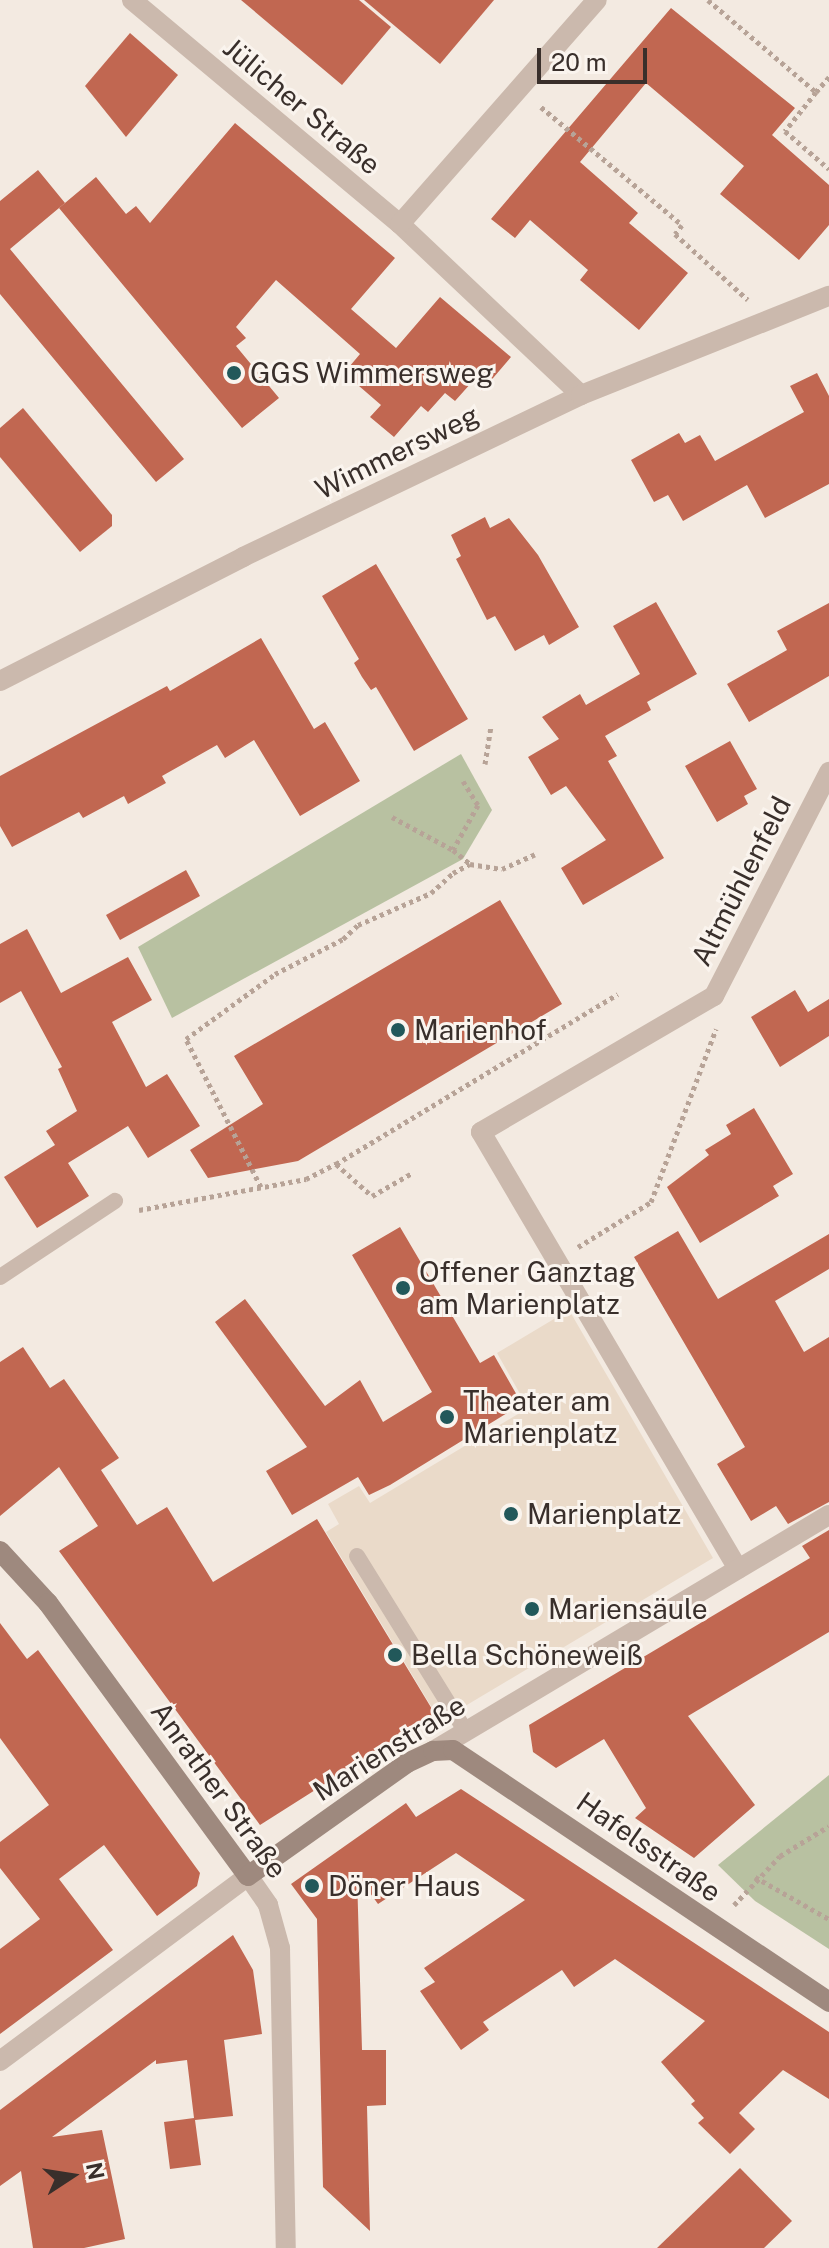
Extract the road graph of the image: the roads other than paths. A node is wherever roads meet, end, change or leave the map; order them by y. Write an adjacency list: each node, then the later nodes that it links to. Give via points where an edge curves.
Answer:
1 (132, 0): 3 (street, Jülicher Straße)
2 (597, 0): 3 (street)
3 (400, 224): 5 (street, Jülicher Straße)
4 (829, 296): 5 (street, Wimmersweg)
5 (581, 395): 6 (street, Wimmersweg)
6 (0, 681)
7 (829, 772): 13 (street, Altmühlenfeld, via 714,996 481,1132)
8 (115, 1201): 9 (lane)
9 (0, 1277)
10 (829, 1515): 13 (street, Marienstraße)
11 (0, 1551): 16 (main road, Anrather Straße, via 48,1603)
12 (357, 1556): 14 (lane)
13 (738, 1569): 14 (street, Marienstraße)
14 (466, 1732): 15 (street, Marienstraße)
15 (433, 1751): 16 (main road, Marienstraße, via 407,1763); 17 (main road, Hafelsstraße, via 453,1750 526,1795)
16 (248, 1876): 18 (street, Marienstraße); 19 (street, Anrather Straße, via 268,1905 280,1948)
17 (829, 2002)
18 (0, 2061)
19 (286, 2248)

